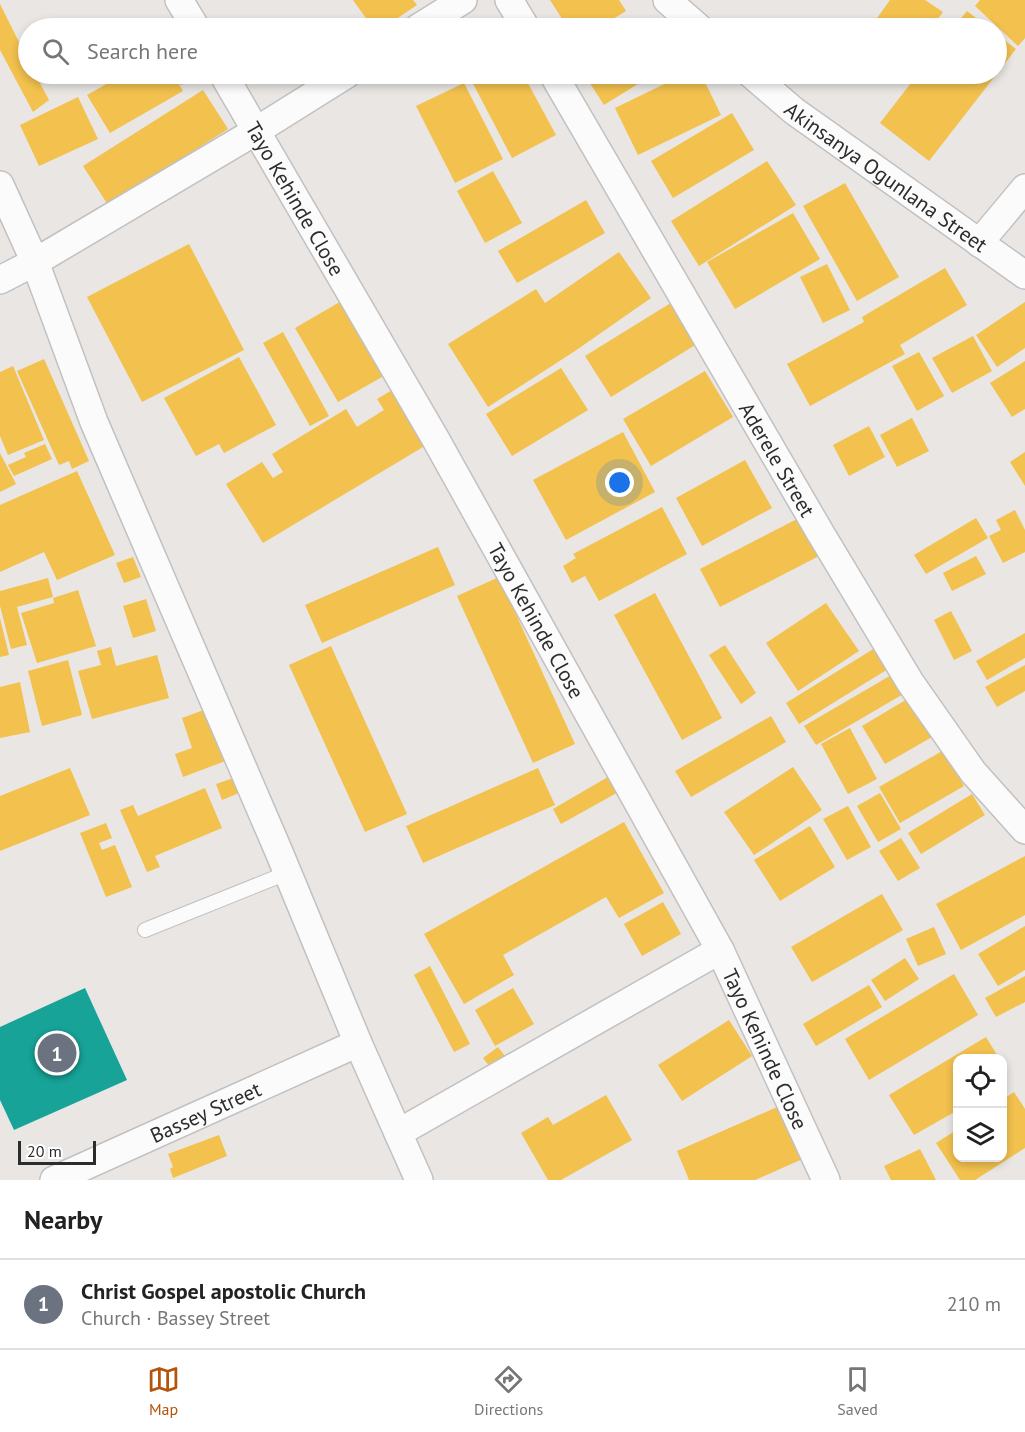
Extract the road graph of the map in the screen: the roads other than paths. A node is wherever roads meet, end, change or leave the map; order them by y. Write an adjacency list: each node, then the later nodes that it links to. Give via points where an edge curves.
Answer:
1 (179, 0): 5 (street)
2 (463, 0): 6 (street)
3 (509, 0): 7 (street)
4 (667, 0): 8 (street)
5 (190, 18)
6 (434, 18)
7 (520, 18)
8 (688, 18)
9 (228, 84): 13 (street, Tayo Kehinde Close)
10 (331, 84): 13 (street)
11 (559, 84): 20 (street, Aderele Street, via 910,682 973,772)
12 (763, 84): 16 (street, Akinsanya Ogunlana Street, via 794,111)
13 (256, 131): 17 (street); 23 (street, Tayo Kehinde Close, via 429,427)
14 (0, 185): 17 (street)
15 (1025, 188): 16 (street)
16 (979, 243): 18 (street, Akinsanya Ogunlana Street)
17 (35, 262): 19 (street); 21 (street, via 94,422)
18 (1025, 275)
19 (0, 280)
20 (1025, 830)
21 (287, 873): 22 (lane); 24 (street)
22 (145, 930)
23 (720, 950): 25 (street); 28 (street, Tayo Kehinde Close)
24 (358, 1043): 25 (street); 26 (street, Bassey Street)
25 (398, 1133): 27 (street)
26 (54, 1180)
27 (418, 1180)
28 (826, 1180)

